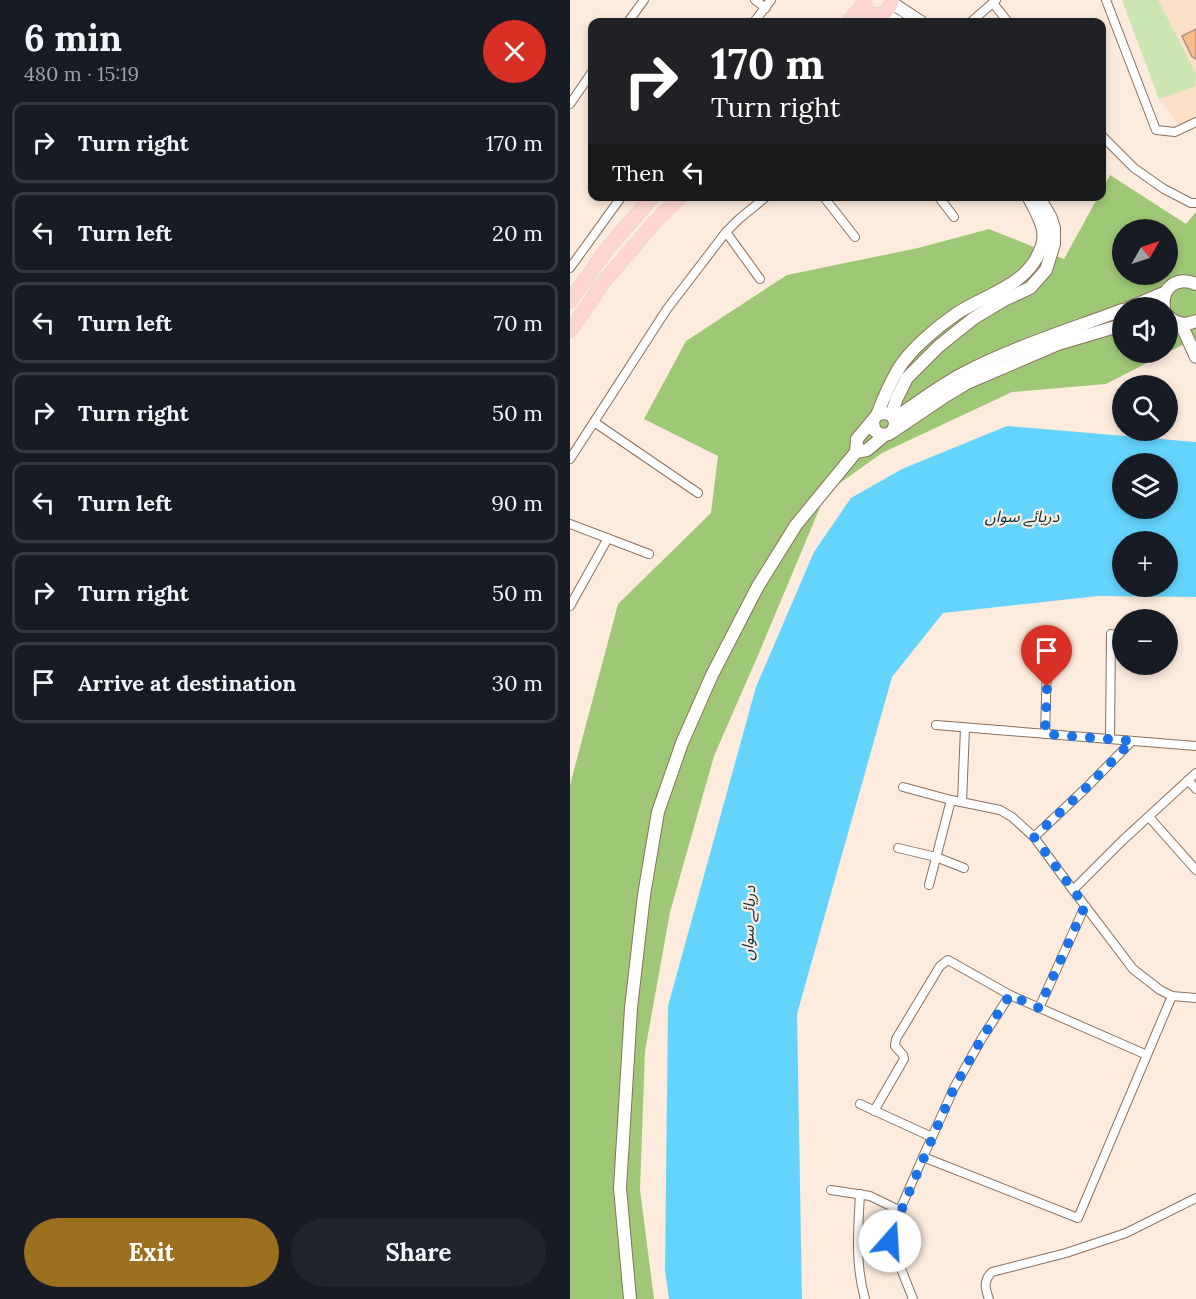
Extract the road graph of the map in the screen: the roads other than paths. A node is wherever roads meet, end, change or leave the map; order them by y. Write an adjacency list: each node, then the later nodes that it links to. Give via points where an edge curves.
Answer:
1 (644, 0): 8 (street)
2 (755, 0): 6 (street)
3 (1106, 0): 16 (street, via 1156,130 1175,132)
4 (864, 2): 7 (main road, via 870,13); 10 (main road)
5 (994, 2): 12 (street); 13 (street)
6 (768, 4): 9 (street)
7 (884, 11): 11 (main road)
8 (631, 18)
9 (757, 18)
10 (851, 18)
11 (908, 18)
12 (976, 18)
13 (1005, 18)
14 (588, 78): 15 (street)
15 (570, 104)
16 (1196, 122)
17 (1106, 140): 26 (street, via 1134,168 1164,189)
18 (618, 201): 30 (street)
19 (649, 201): 36 (main road, via 607,249)
20 (676, 201): 42 (main road, via 602,284)
21 (761, 201): 28 (street)
22 (826, 201): 29 (street)
23 (942, 201): 27 (street)
24 (1030, 201): 45 (main road, via 1043,227 1043,243 1030,269 1009,286 956,314 919,345 900,366)
25 (1041, 201): 44 (main road, via 1054,228 1046,270 1030,288 974,318 939,346 907,378)
26 (1196, 203)
27 (954, 217)
28 (726, 232): 31 (street); 46 (street, via 668,309)
29 (855, 237)
30 (570, 268)
31 (760, 279)
32 (1196, 284): 33 (main road, via 1178,282)
33 (1166, 292): 34 (main road); 35 (main road)
34 (1154, 297)
35 (1164, 297)
36 (570, 301)
37 (1112, 314): 44 (main road, via 965,373)
38 (1196, 321): 39 (main road)
39 (1178, 322)
40 (1112, 328): 47 (main road, via 1059,344 967,383)
41 (1178, 329): 43 (main road)
42 (570, 331)
43 (1195, 354)
44 (893, 417): 45 (main road, via 882,412); 47 (main road, via 895,428)
45 (875, 418): 47 (main road, via 873,426 877,433); 48 (main road, via 857,440)
46 (594, 422): 49 (street); 50 (street)
47 (889, 434): 48 (main road, via 867,450)
48 (856, 452): 91 (main road, via 796,525 758,586 712,675 658,812 631,1008 620,1188)
49 (570, 459)
50 (698, 492)
51 (570, 524): 52 (street)
52 (608, 538): 53 (street); 54 (street)
53 (649, 554)
54 (570, 606)
55 (1112, 634): 60 (street)
56 (1047, 664): 59 (street)
57 (936, 725): 58 (street)
58 (965, 728): 59 (street); 68 (street)
59 (1045, 734): 60 (street)
60 (1110, 739): 61 (street)
61 (1132, 741): 62 (street); 70 (street)
62 (1196, 746)
63 (1196, 773): 64 (street)
64 (1188, 780): 66 (street); 69 (street)
65 (903, 787): 67 (street)
66 (1196, 789)
67 (951, 800): 68 (street); 72 (street)
68 (962, 802): 70 (street, via 1000,810)
69 (1149, 817): 74 (street); 76 (street)
70 (1034, 837): 76 (street)
71 (898, 848): 72 (street)
72 (936, 857): 73 (street); 75 (street)
73 (964, 868)
74 (1196, 870)
75 (929, 885)
76 (1073, 890): 77 (street)
77 (1085, 906): 79 (street, via 1133,969); 81 (street)
78 (1010, 995): 81 (street); 84 (street, via 948,960 944,962 896,1039 895,1046 904,1059); 85 (street, via 954,1088)
79 (1172, 996): 80 (street); 82 (street)
80 (1196, 998)
81 (1039, 1008): 82 (street)
82 (1147, 1055): 86 (street, via 1078,1218)
83 (860, 1104): 84 (street)
84 (874, 1111): 85 (street)
85 (932, 1137): 86 (street)
86 (923, 1157): 90 (street)
87 (831, 1190): 88 (street)
88 (860, 1194): 90 (street); 92 (street, via 857,1245)
89 (1196, 1198): 94 (street, via 1126,1233 992,1272 985,1284)
90 (901, 1211): 93 (street, via 891,1229 890,1241)
91 (630, 1299)
92 (865, 1299)
93 (913, 1299)
94 (989, 1299)

